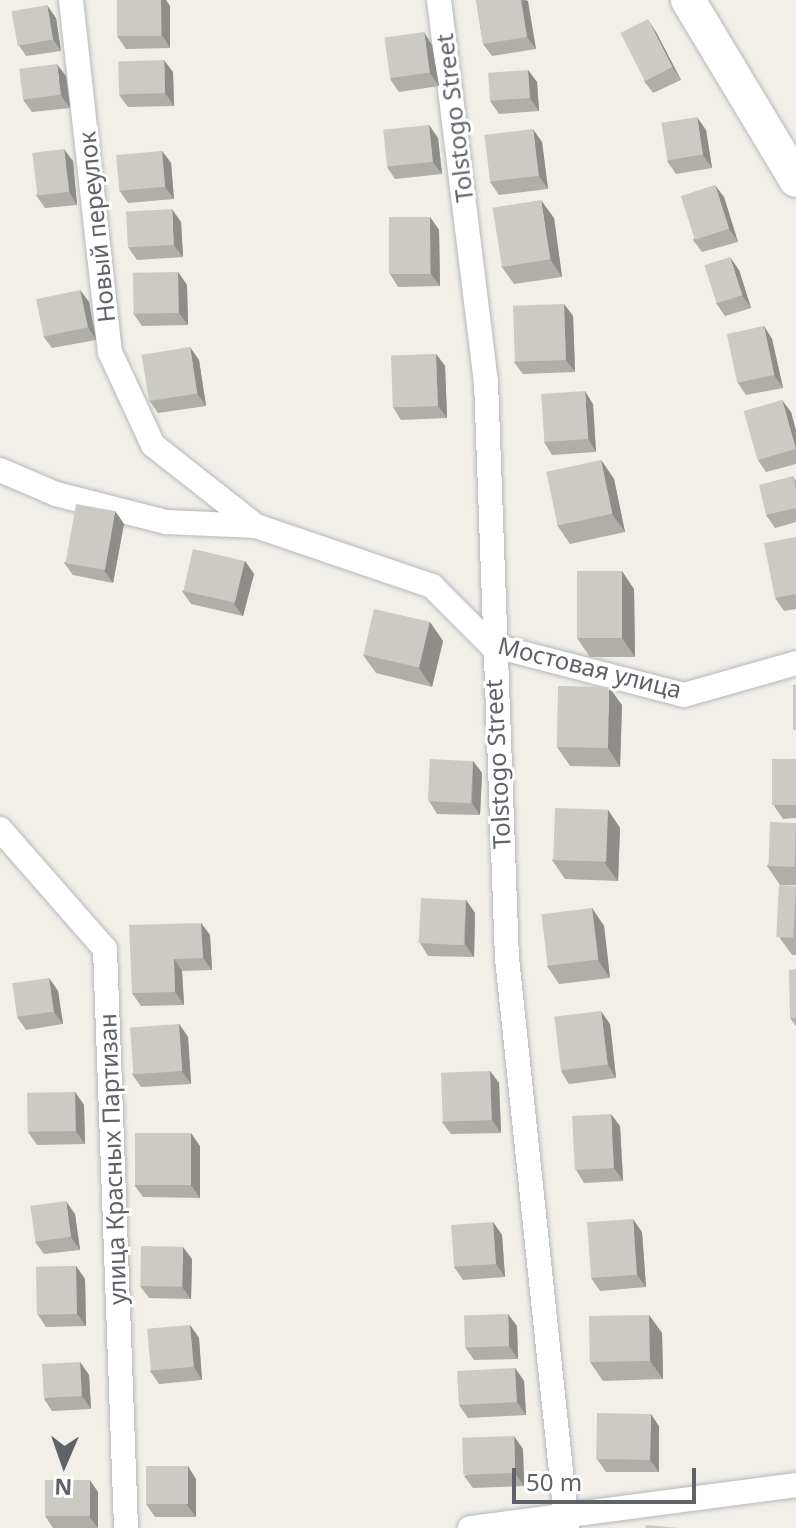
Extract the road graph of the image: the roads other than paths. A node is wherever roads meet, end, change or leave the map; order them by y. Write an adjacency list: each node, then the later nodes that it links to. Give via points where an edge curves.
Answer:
1 (71, 0): 5 (street, Новый переулок, via 110,352)
2 (439, 0): 8 (street, Tolstogo Street, via 486,381)
3 (688, 0): 4 (main road)
4 (796, 180)
5 (153, 445): 7 (street, Мостовая улица)
6 (0, 470): 7 (street, via 56,494 166,522)
7 (256, 526): 8 (street, Мостовая улица, via 432,586)
8 (491, 645): 9 (street, Мостовая улица, via 684,695); 12 (street, Tolstogo Street, via 507,958)
9 (796, 663)
10 (0, 829): 13 (street, улица Красных Партизан, via 105,949)
11 (796, 1485): 12 (street)
12 (568, 1522): 14 (street)
13 (126, 1528)
14 (470, 1528)

